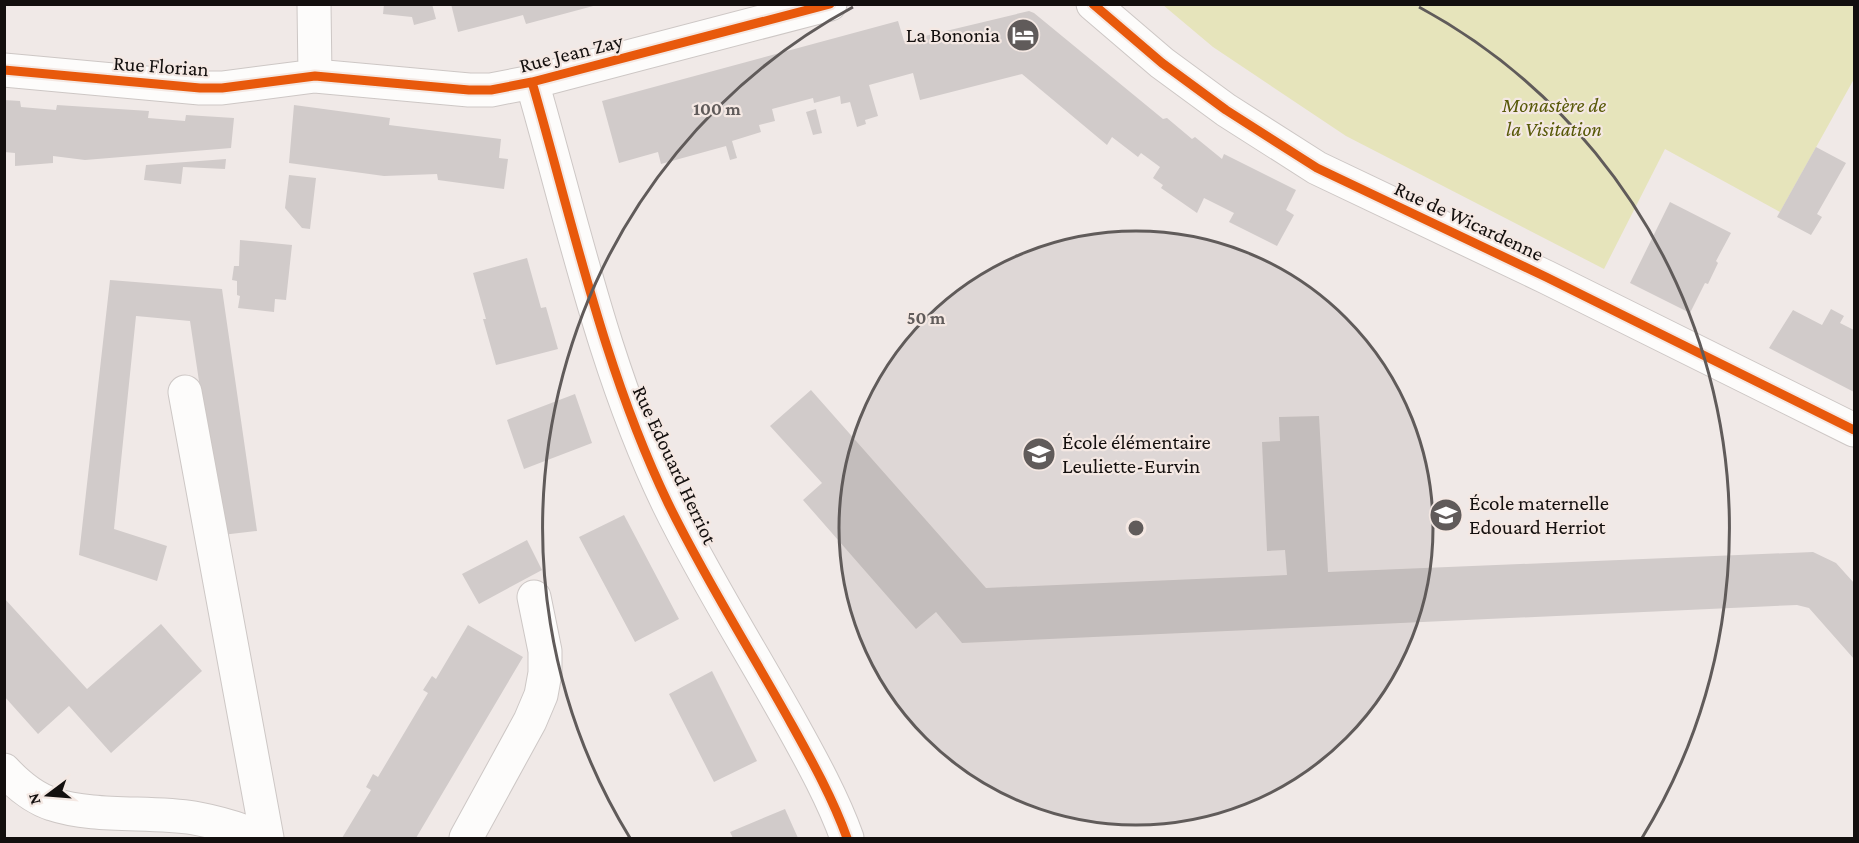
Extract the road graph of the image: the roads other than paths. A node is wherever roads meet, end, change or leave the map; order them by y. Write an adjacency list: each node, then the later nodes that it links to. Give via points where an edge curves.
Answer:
1 (314, 4): 5 (street)
2 (830, 4): 6 (street, Rue Jean Zay)
3 (1093, 4): 8 (street, Rue de Wicardenne, via 1170,69 1317,168)
4 (4, 70): 5 (street, Rue Florian, via 200,88)
5 (315, 76): 6 (street, Rue Jean Zay, via 470,90)
6 (532, 82): 13 (street, Rue Edouard Herriot, via 609,356 633,424 684,535 810,758)
7 (185, 392): 11 (street)
8 (1854, 430)
9 (534, 597): 12 (street, via 545,651 541,695)
10 (4, 770): 11 (street, via 21,787 52,804 194,818)
11 (266, 838)
12 (466, 838)
13 (847, 838)

